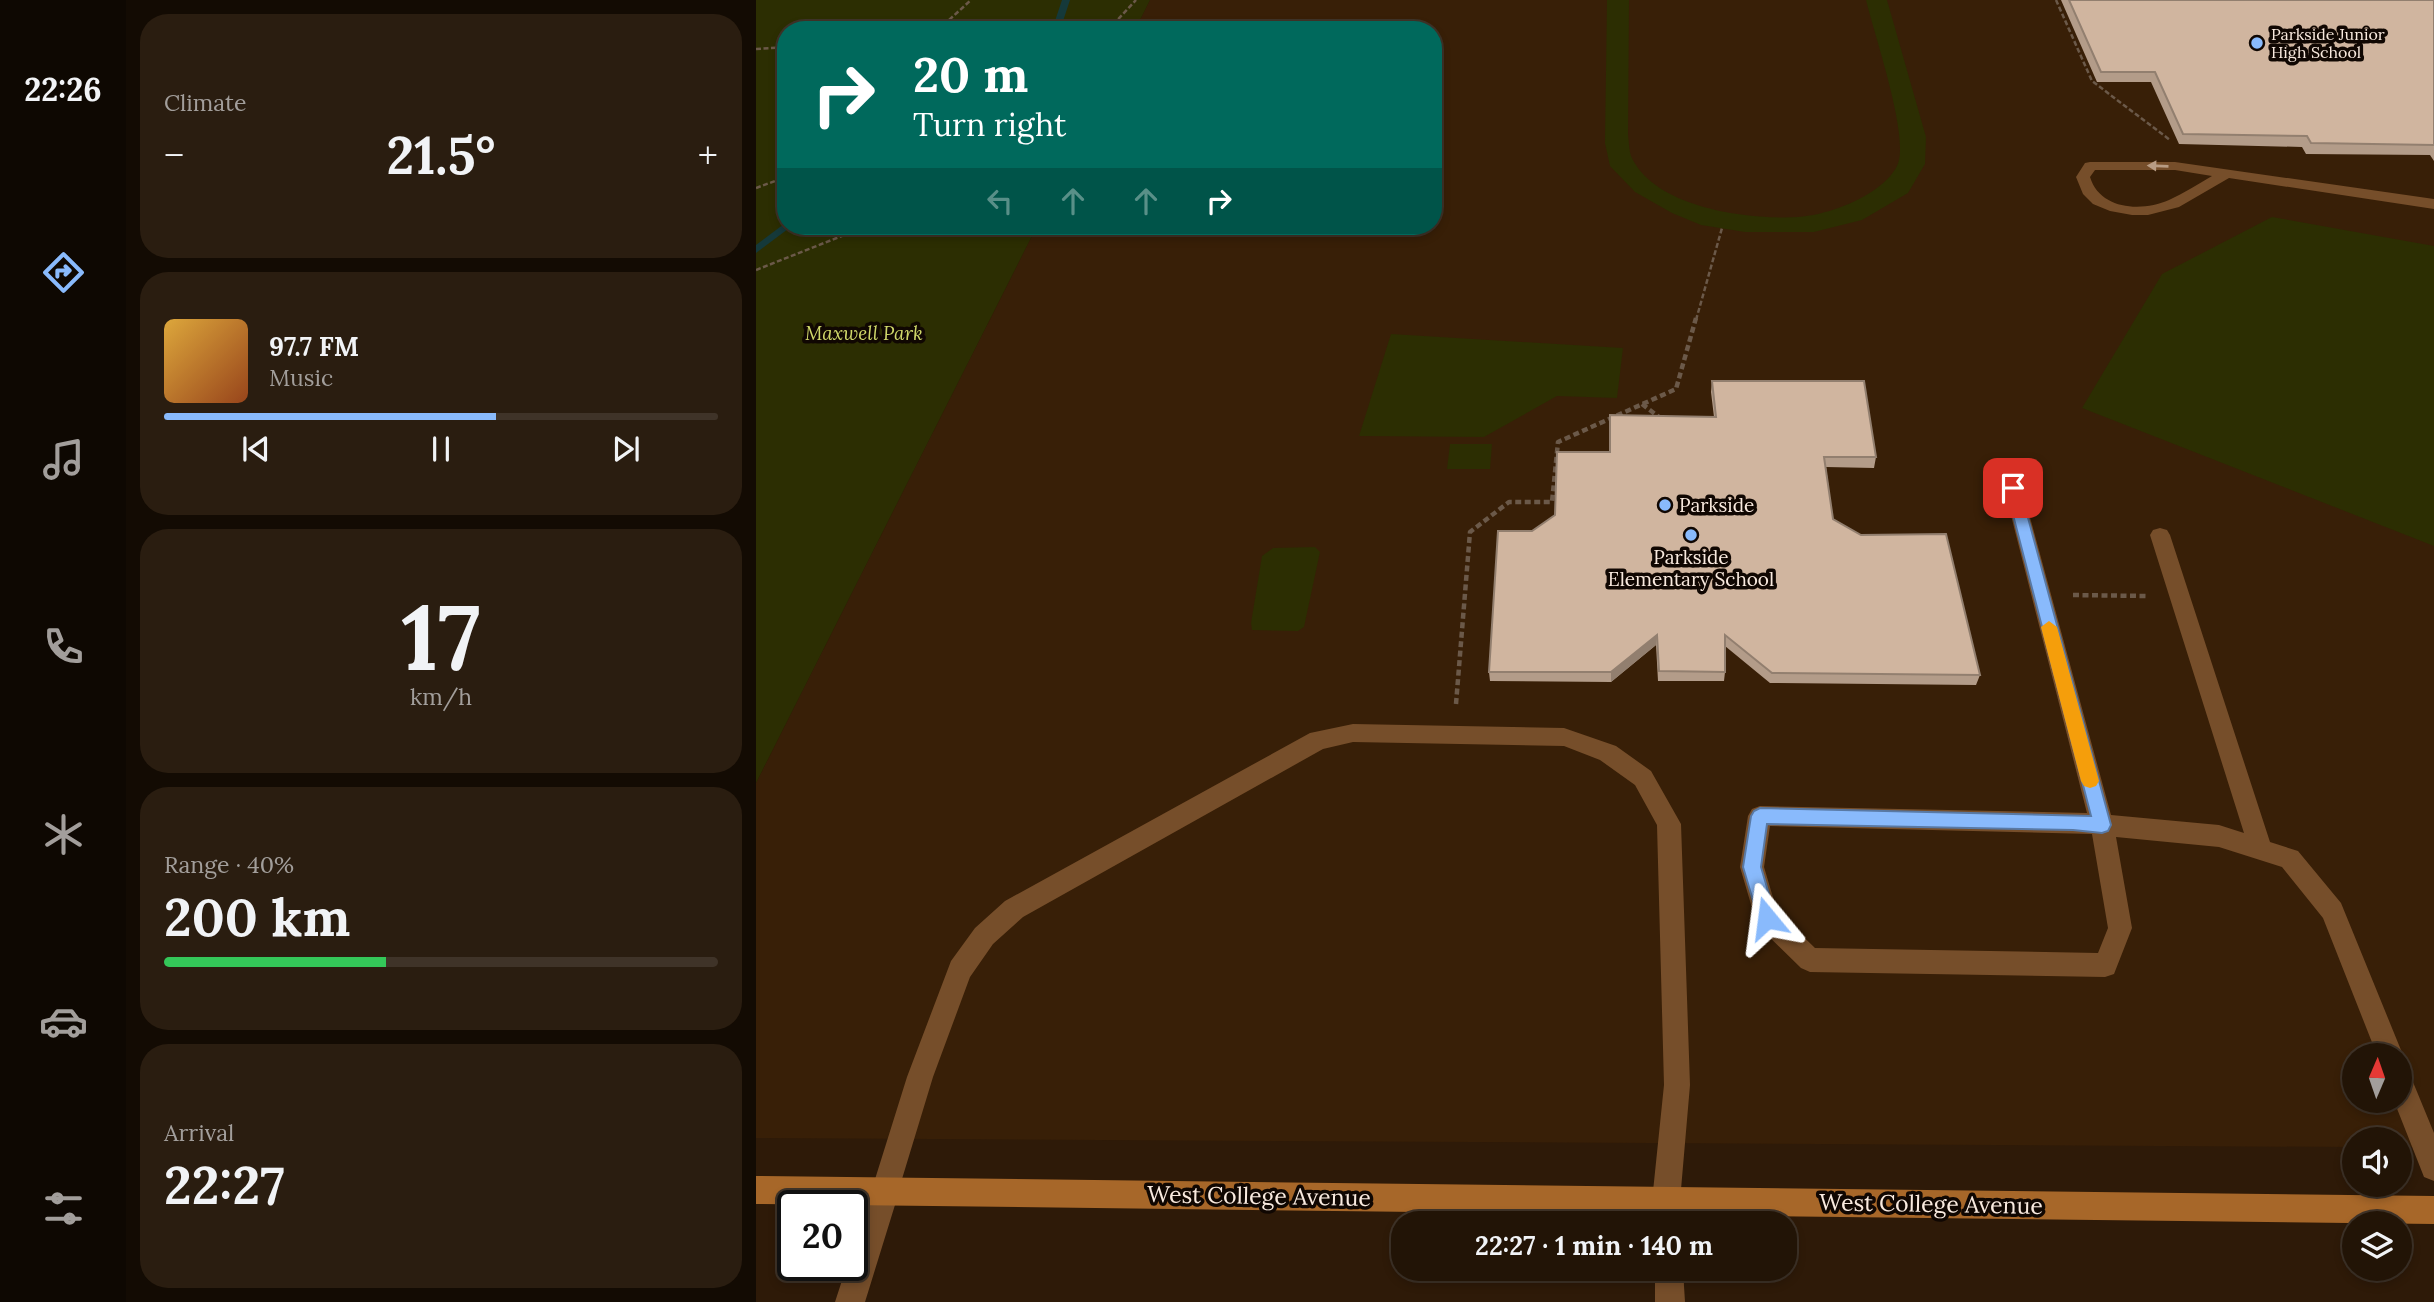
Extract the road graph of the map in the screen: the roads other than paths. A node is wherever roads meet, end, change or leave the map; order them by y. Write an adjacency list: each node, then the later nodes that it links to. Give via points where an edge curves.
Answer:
1 (2226, 174): 1 (street, one-way to 1, via 2130,165 2090,166 2083,177 2086,191 2105,206 2152,212 2180,202); 2 (street)
2 (2434, 204)
3 (2013, 488): 5 (street)
4 (2160, 535): 6 (street)
5 (2102, 825): 5 (street, via 1760,816 1752,867 1767,918 1810,960 2105,965 2120,928); 6 (street, via 2219,836)
6 (2260, 848): 7 (street, via 2290,859 2332,911)
7 (2385, 1043)
8 (2412, 1112): 9 (street)
9 (2434, 1167)
10 (756, 1190): 11 (main road, West College Avenue)
11 (885, 1192): 13 (main road, West College Avenue); 14 (street, via 920,1077 960,970 984,936 1014,909 1318,740 1353,733 1564,737 1608,753 1643,778 1669,824 1678,1085); 17 (street)
12 (2434, 1210): 15 (main road, West College Avenue)
13 (1627, 1211)
14 (1666, 1211)
15 (1797, 1212)
16 (1669, 1281): 18 (street)
17 (850, 1302)
18 (1670, 1302)

